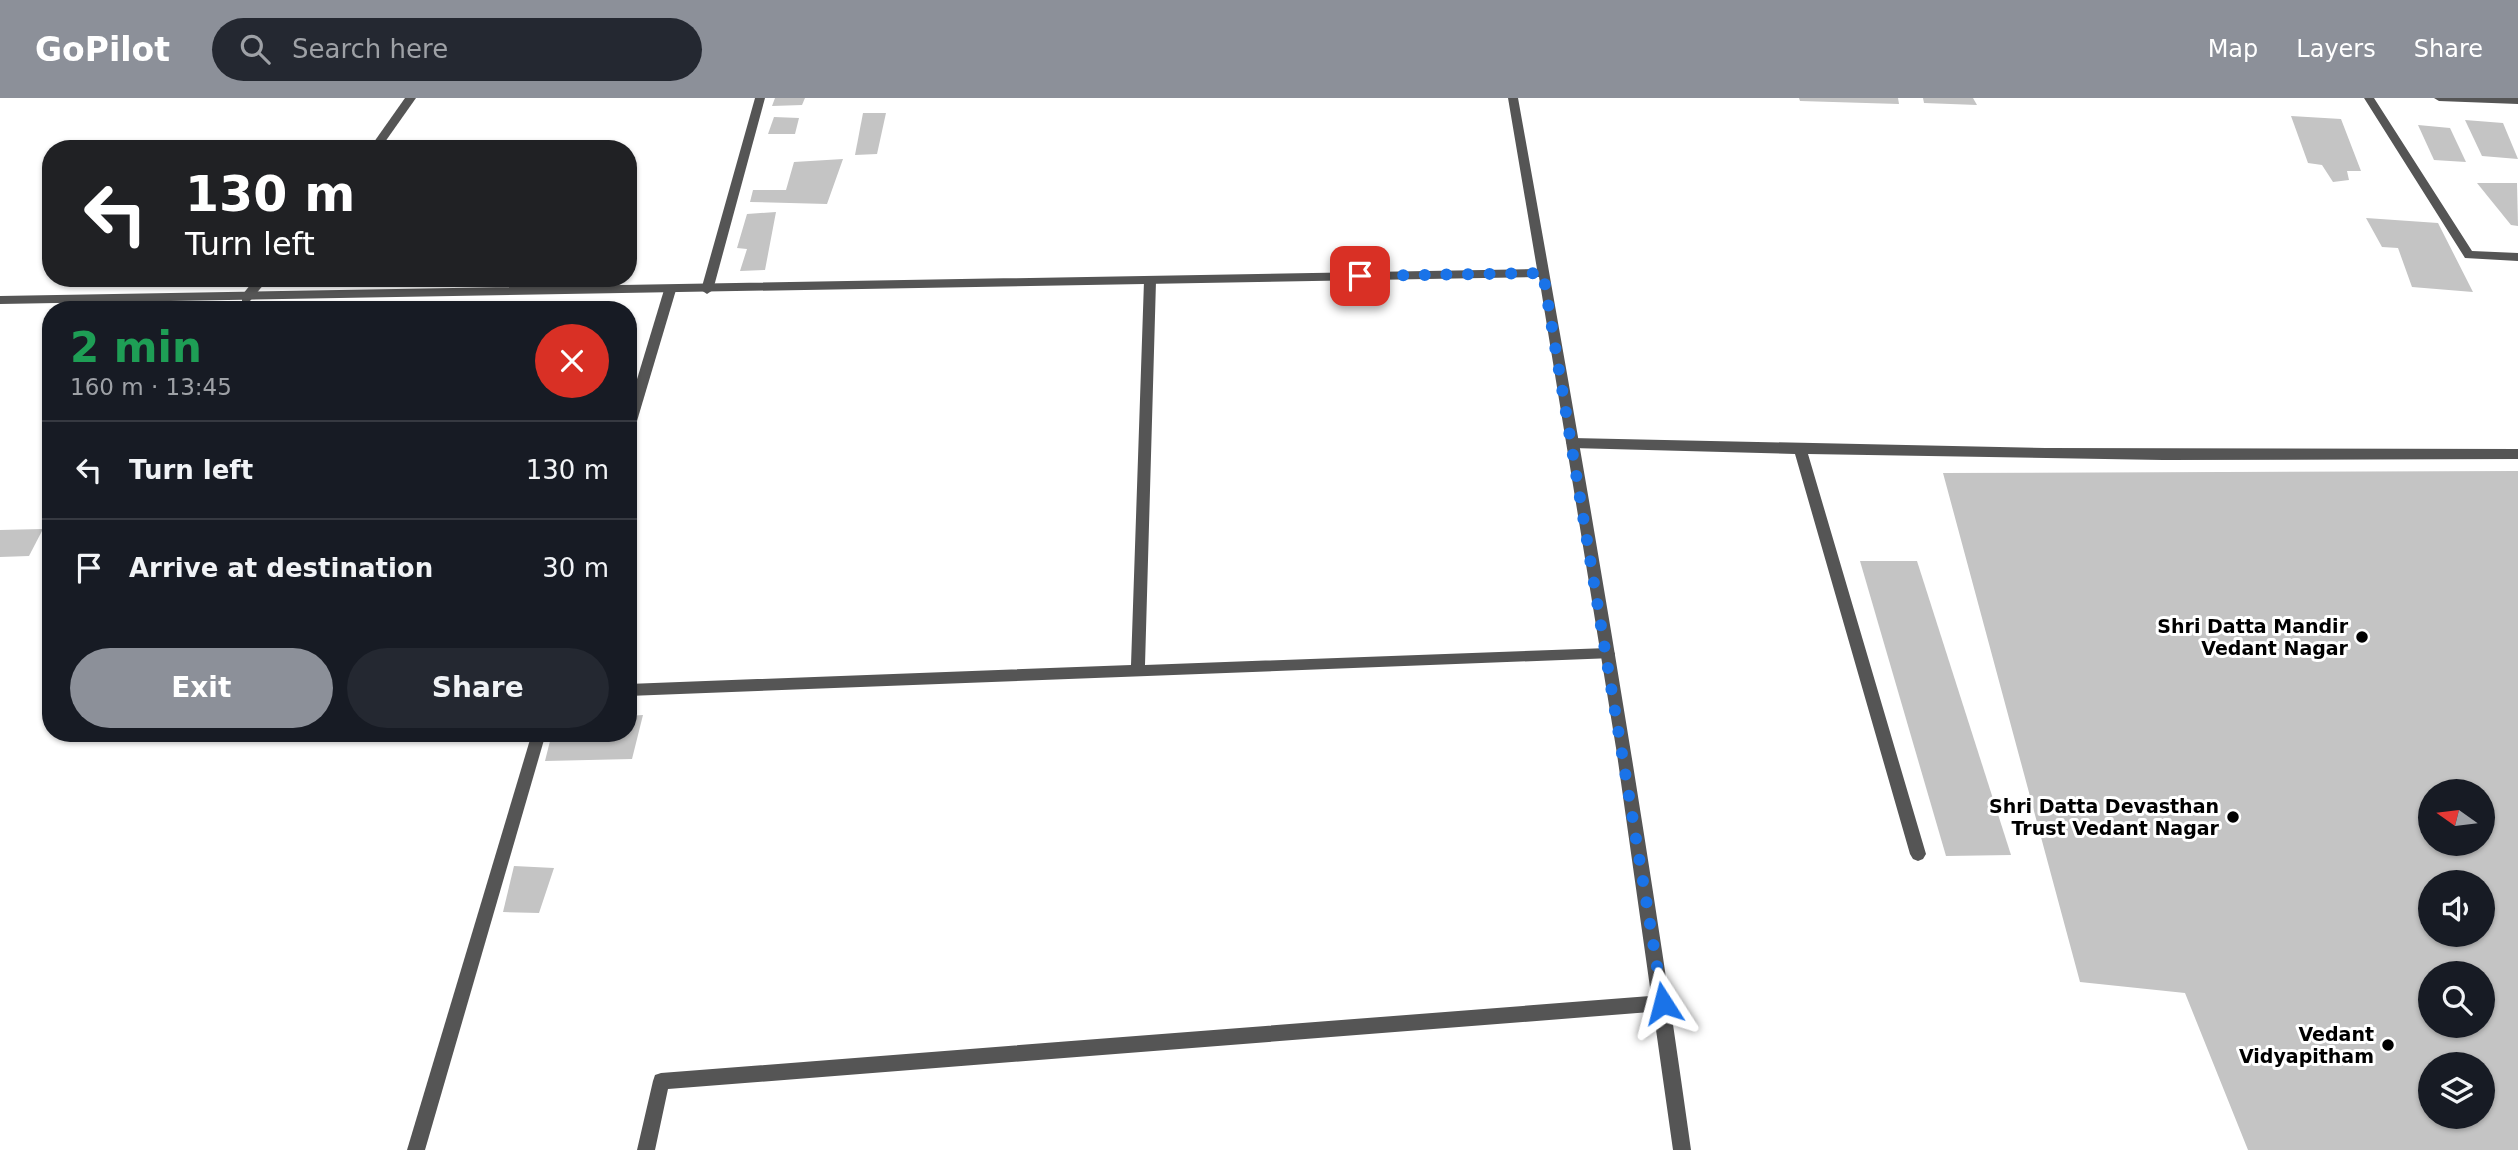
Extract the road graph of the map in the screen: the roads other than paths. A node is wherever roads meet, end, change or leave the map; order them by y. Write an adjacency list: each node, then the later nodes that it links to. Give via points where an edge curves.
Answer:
1 (411, 98): 7 (street)
2 (760, 98): 13 (street)
3 (1513, 98): 9 (street)
4 (2369, 98): 8 (street, via 2469,255)
5 (2439, 98): 6 (street)
6 (2518, 102)
7 (381, 140)
8 (2518, 257)
9 (1543, 273): 10 (street); 17 (street)
10 (1150, 281): 13 (street); 21 (street)
11 (255, 287): 14 (street)
12 (670, 290): 13 (street); 14 (street); 16 (street)
13 (707, 290)
14 (246, 298): 15 (street)
15 (0, 300)
16 (637, 401)
17 (1572, 443): 18 (street); 20 (street)
18 (1800, 450): 19 (street); 24 (street)
19 (2518, 454)
20 (1608, 654): 21 (street); 25 (street)
21 (1138, 671): 22 (street)
22 (637, 690)
23 (536, 742): 26 (street)
24 (1918, 854)
25 (1663, 1003): 27 (street, via 661,1081); 28 (street)
26 (416, 1150)
27 (646, 1150)
28 (1682, 1150)

